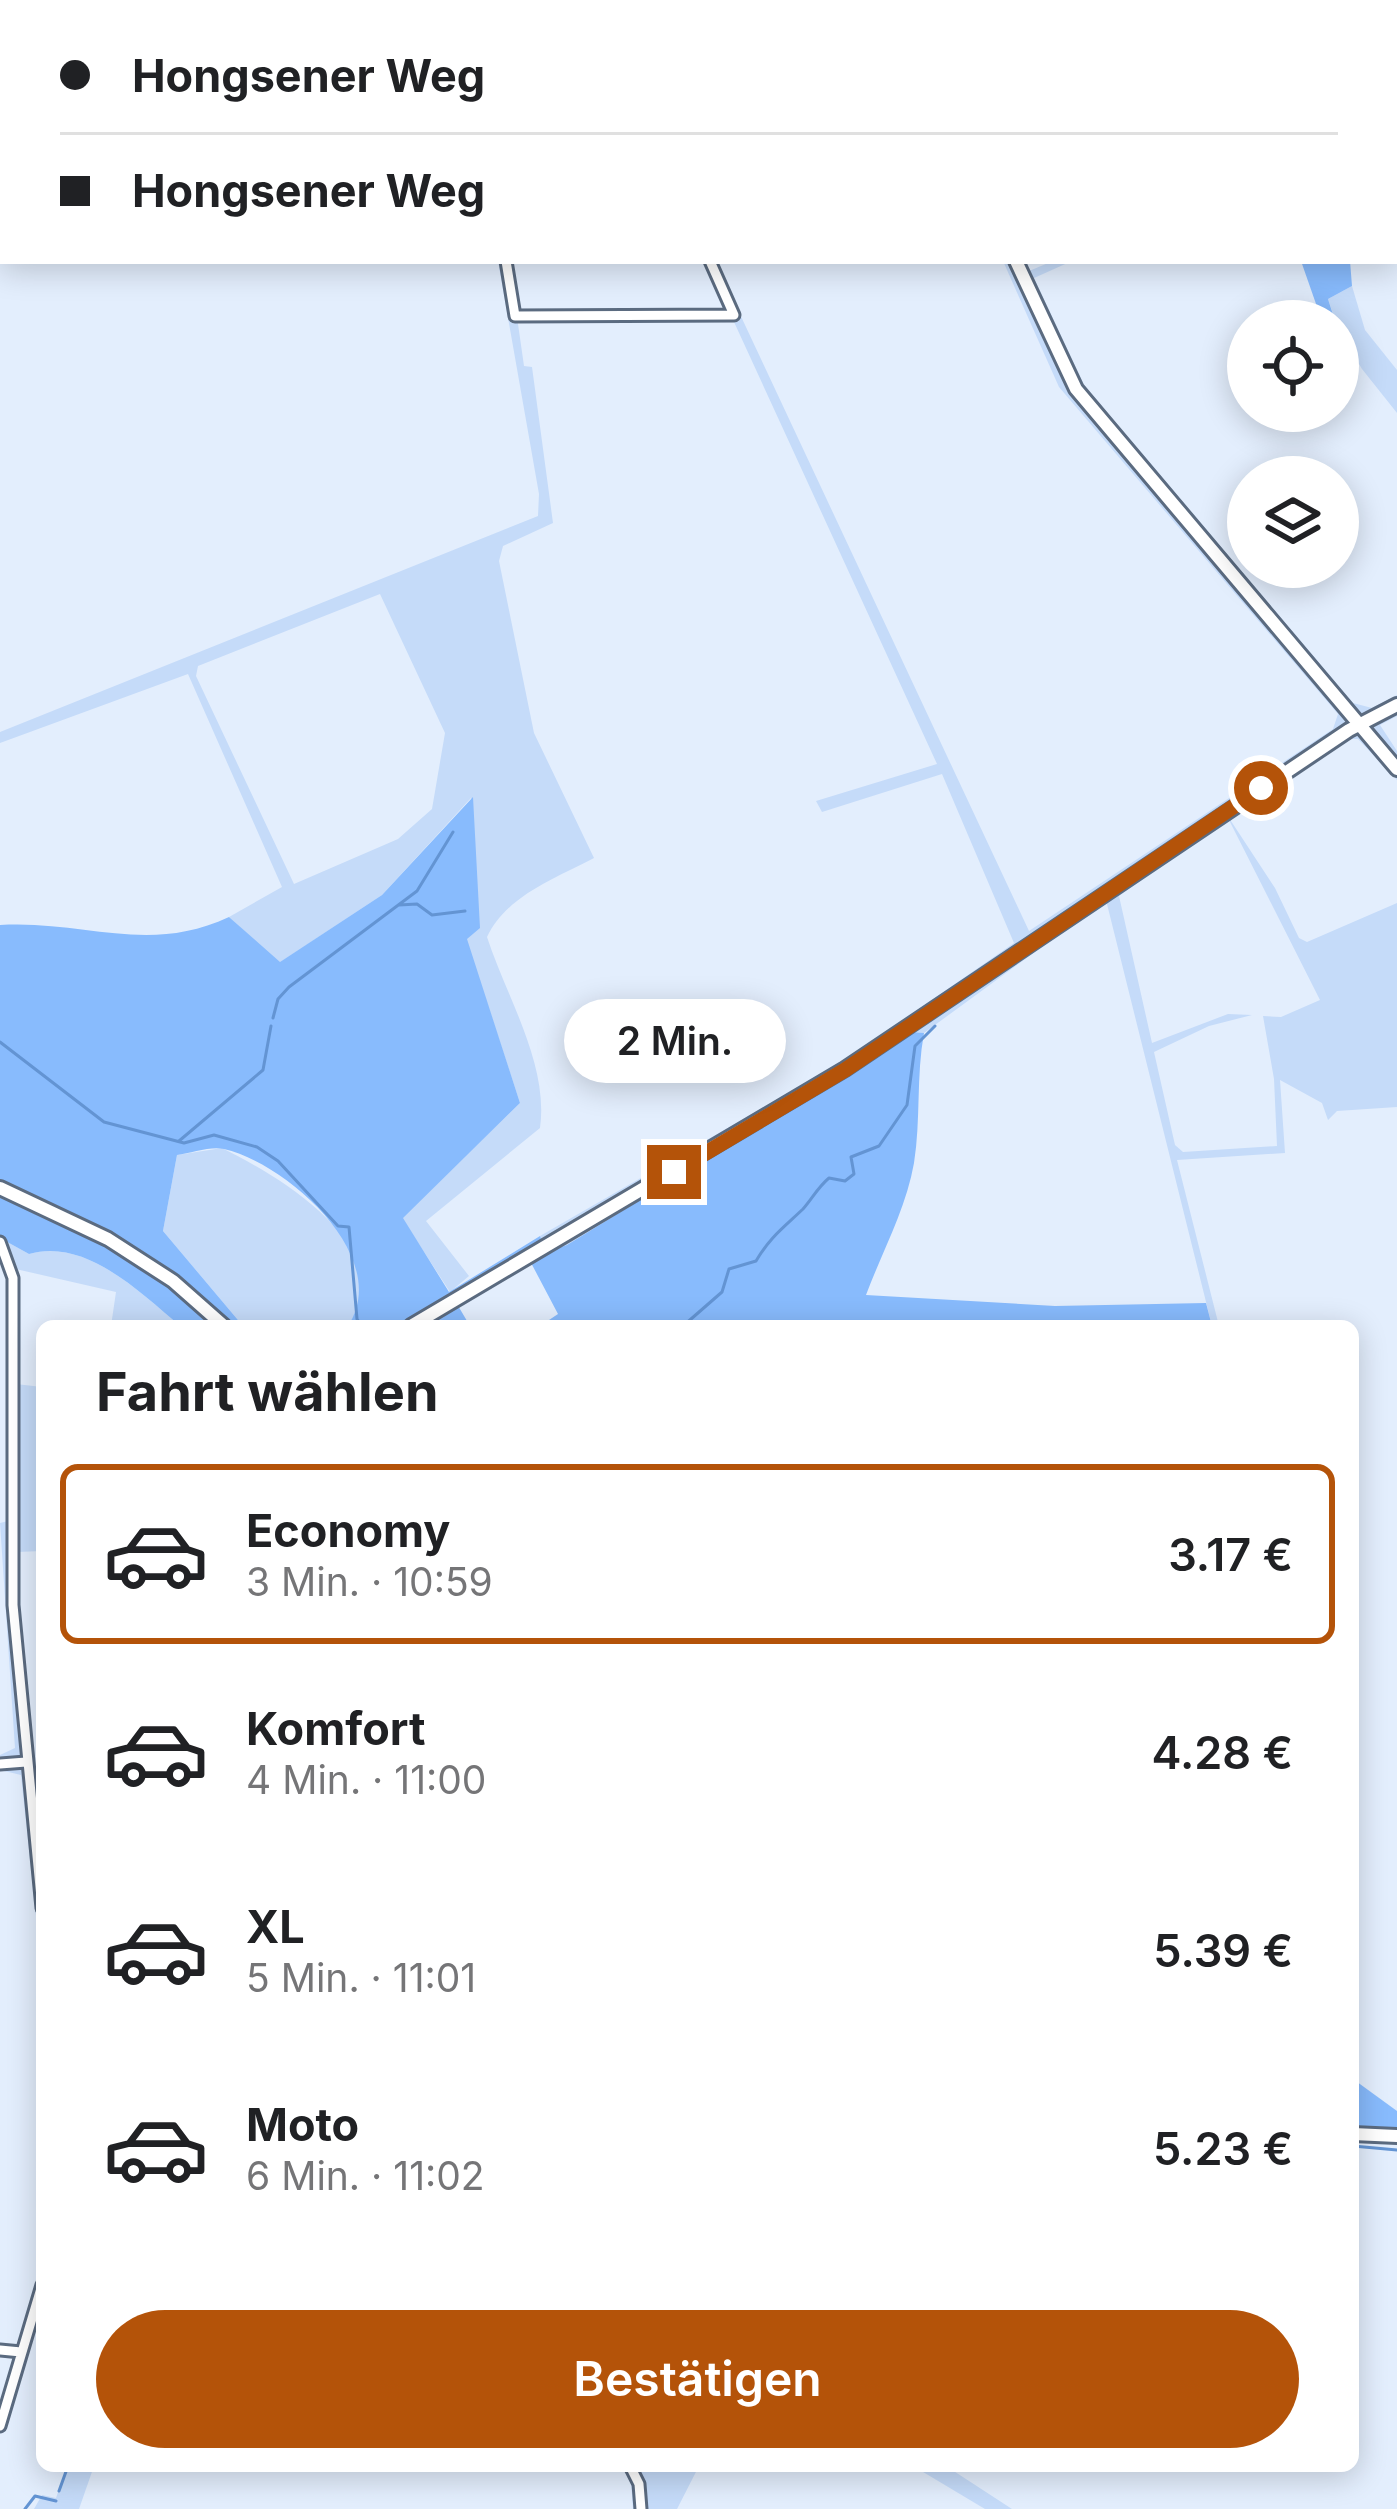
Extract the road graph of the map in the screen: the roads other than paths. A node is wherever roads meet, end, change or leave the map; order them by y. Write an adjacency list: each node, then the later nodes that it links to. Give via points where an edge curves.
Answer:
1 (506, 264): 2 (street, via 515,316 734,315)
2 (711, 264)
3 (1017, 264): 5 (street, via 1076,389)
4 (1397, 705): 5 (street)
5 (1359, 724): 6 (street); 10 (street, via 845,1070)
6 (1397, 769)
7 (0, 1188): 9 (street, via 108,1239)
8 (0, 1242): 11 (street, via 13,1278 13,1605)
9 (217, 1320)
10 (421, 1320)
11 (26, 1762): 12 (street); 13 (street)
12 (0, 1764)
13 (36, 1853)
14 (1359, 2134): 15 (street)
15 (1397, 2136)
16 (36, 2304): 18 (street)
17 (0, 2350): 18 (street)
18 (21, 2352): 19 (street)
19 (0, 2426)
20 (635, 2472): 21 (street)
21 (641, 2509)

